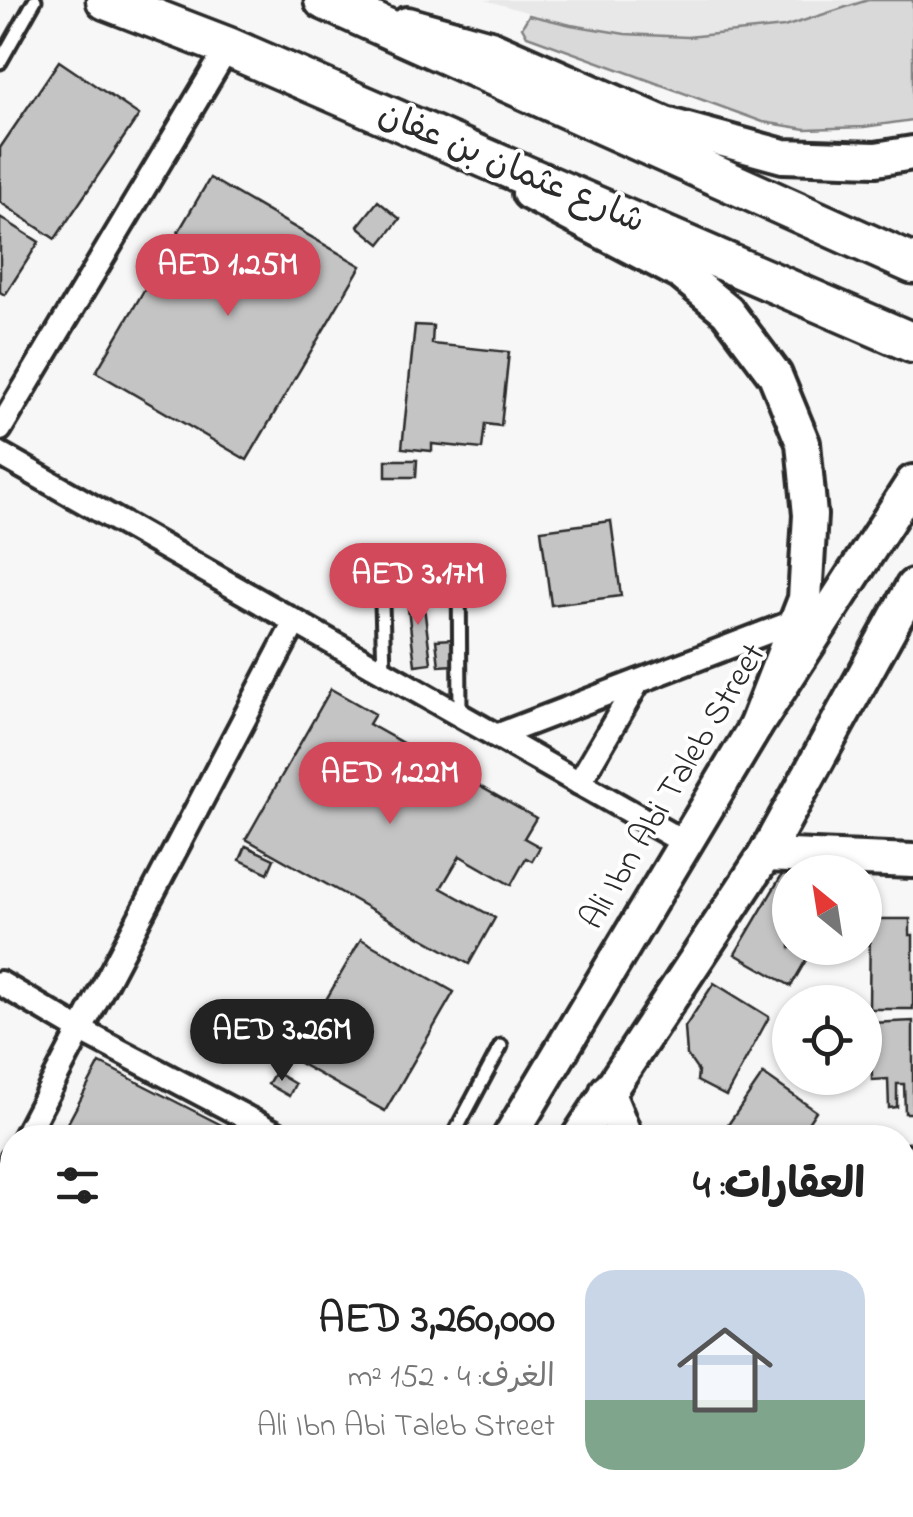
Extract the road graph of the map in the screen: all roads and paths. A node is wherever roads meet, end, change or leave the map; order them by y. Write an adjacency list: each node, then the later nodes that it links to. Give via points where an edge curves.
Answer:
1 (34, 0): 5 (lane)
2 (106, 0): 4 (main road, شارع عثمان بن عفان)
3 (327, 2): 6 (street, via 490,47 666,124 783,156 876,160); 7 (main road)
4 (228, 47): 8 (main road, شارع عثمان بن عفان); 9 (street); 16 (street, via 432,138 682,273 727,312 775,375 803,443 810,515)
5 (0, 62)
6 (913, 153)
7 (913, 264)
8 (913, 343)
9 (10, 390): 10 (street)
10 (0, 429)
11 (0, 454): 15 (street)
12 (913, 482): 21 (street, Ali Ibn Abi Taleb Street)
13 (913, 586): 19 (street)
14 (913, 617): 19 (street)
15 (295, 622): 17 (street); 28 (street)
16 (796, 622): 18 (street); 21 (street)
17 (384, 672): 20 (street); 20 (lane, via 381,570 456,554)
18 (638, 682): 22 (street); 23 (street)
19 (849, 700): 25 (street)
20 (460, 715): 22 (street)
21 (755, 728): 24 (street, Ali Ibn Abi Taleb Street)
22 (496, 736): 23 (street)
23 (579, 783): 24 (street)
24 (685, 843): 34 (street, Ali Ibn Abi Taleb Street)
25 (764, 855): 26 (street); 30 (street)
26 (913, 860)
27 (0, 983): 28 (street)
28 (80, 1030): 31 (street); 32 (street)
29 (501, 1046): 33 (lane)
30 (607, 1091): 35 (street); 36 (street)
31 (31, 1125)
32 (260, 1125)
33 (462, 1125)
34 (517, 1125)
35 (586, 1125)
36 (621, 1125)

